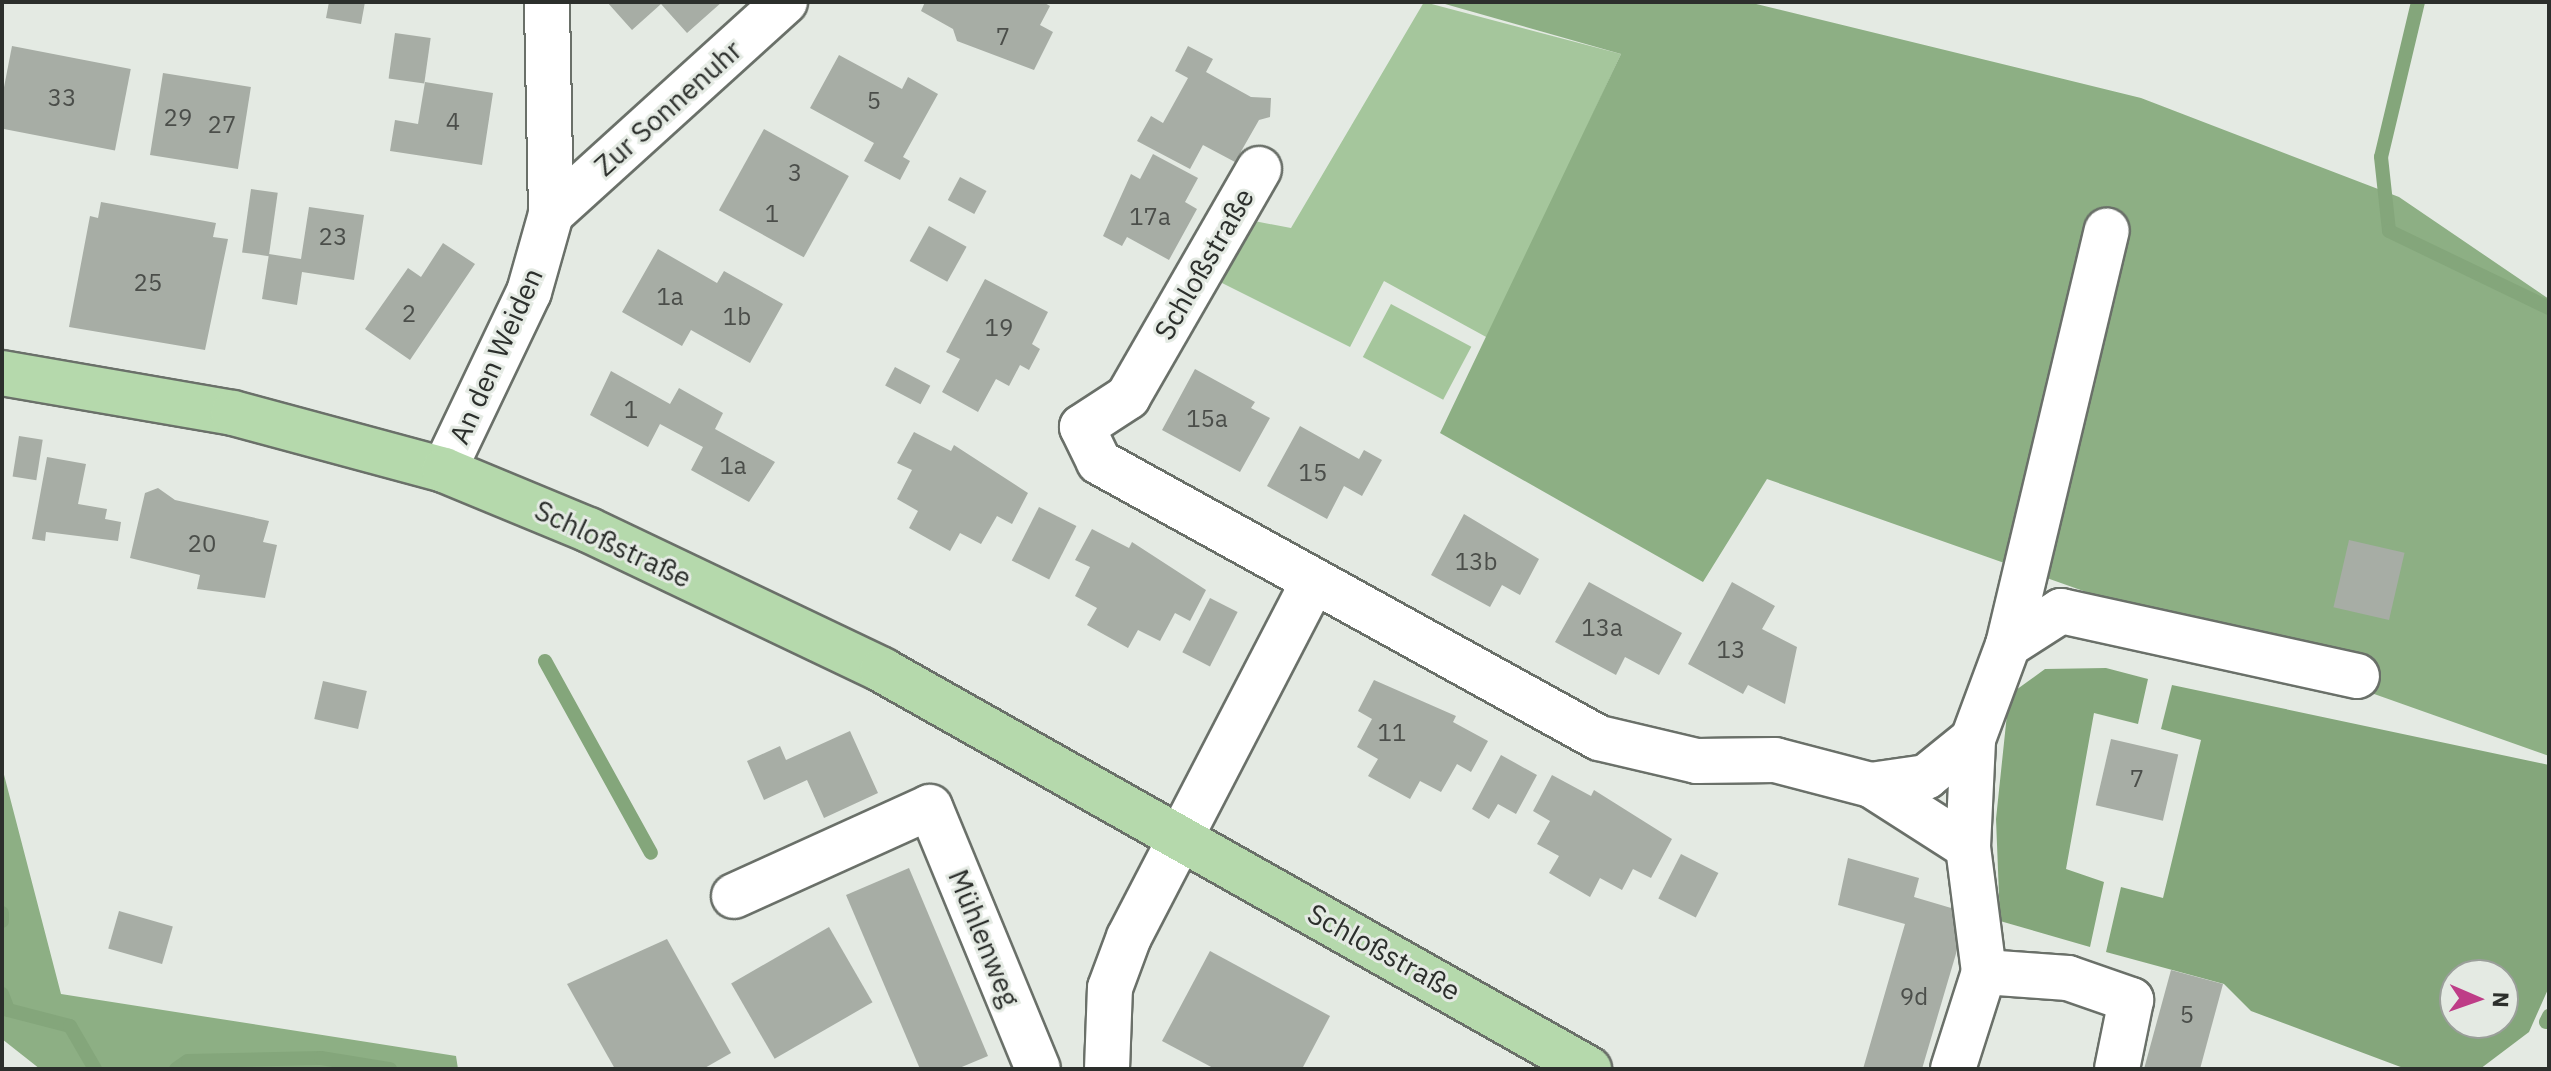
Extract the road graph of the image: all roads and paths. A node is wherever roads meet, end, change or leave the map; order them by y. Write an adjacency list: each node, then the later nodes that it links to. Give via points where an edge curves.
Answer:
1 (547, 2): 4 (street, An den Weiden)
2 (785, 2): 4 (street, Zur Sonnenuhr)
3 (1259, 169): 8 (street, Schloßstraße, via 1128,397 1082,427 1099,462)
4 (551, 214): 7 (street, An den Weiden, via 529,292)
5 (2107, 231): 9 (street)
6 (2, 373): 7 (main road, Schloßstraße, via 233,413)
7 (444, 470): 13 (main road, Schloßstraße, via 882,670)
8 (1311, 586): 12 (street, Schloßstraße, via 1599,738 1697,761 1775,760); 13 (street)
9 (2008, 645): 10 (street, via 2061,611); 11 (street)
10 (2357, 676)
11 (1973, 739): 12 (street, via 1926,777); 14 (street)
12 (1871, 785): 14 (street)
13 (1178, 837): 18 (street, via 1110,988); 19 (main road, Schloßstraße)
14 (1968, 847): 16 (street)
15 (734, 896): 17 (street, Mühlenweg, via 930,807)
16 (1984, 972): 20 (street); 21 (street, via 2068,978 2131,1000)
17 (1038, 1069)
18 (1107, 1069)
19 (1589, 1069)
20 (1953, 1069)
21 (2117, 1069)

